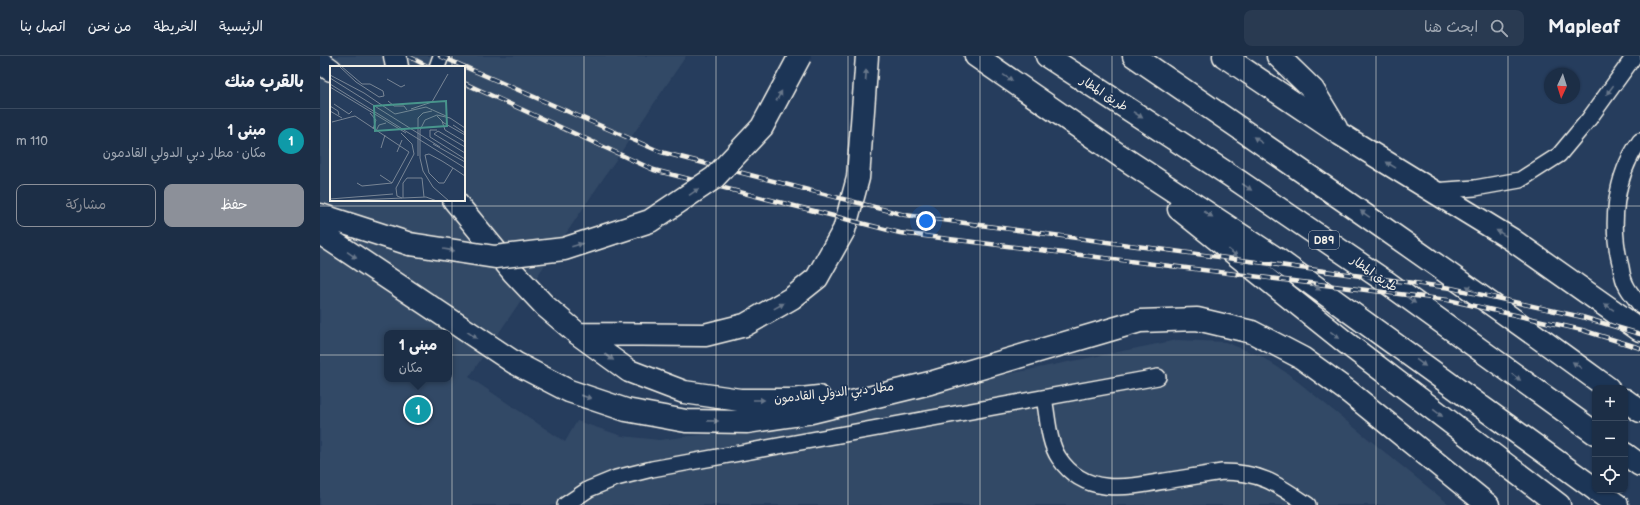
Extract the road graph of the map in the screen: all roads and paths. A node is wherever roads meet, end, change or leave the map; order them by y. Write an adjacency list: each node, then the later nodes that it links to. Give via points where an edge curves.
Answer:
1 (395, 56): 12 (main road)
2 (441, 56): 13 (lane)
3 (800, 56): 20 (main road, one-way to 3, bridge, via 410,244 494,257 564,249 650,221 714,178 762,126)
4 (867, 56): 24 (main road, one-way to 4, via 706,335 745,325 792,298 817,278 844,230 858,178)
5 (976, 56): 17 (main road, one-way to 17)
6 (1047, 56): 31 (main road, طريق المطار / D89, one-way to 31, via 1231,176 1385,281)
7 (1134, 56): 27 (main road, one-way to 7, via 1350,203)
8 (1224, 56): 15 (main road)
9 (1278, 56): 15 (main road, via 1313,90)
10 (1633, 59): 18 (lane, one-way to 18, via 1559,155 1520,180 1475,188)
11 (320, 62): 14 (main road)
12 (397, 66)
13 (437, 66)
14 (330, 69)
15 (1340, 134): 18 (main road, one-way to 15)
16 (1640, 141): 22 (lane, via 1634,149 1621,182 1614,216 1616,250 1625,284)
17 (1119, 155): 34 (main road, one-way to 34, via 1277,259); 39 (main road, one-way to 39, via 1170,202 1296,304)
18 (1432, 191): 23 (main road, one-way to 18, via 1511,239)
19 (455, 201): 24 (main road, مطار دبي الدولي القادمون, via 514,273 545,306)
20 (320, 215)
21 (320, 233): 26 (main road, one-way to 26, via 515,363 569,391 626,410 686,421 747,422 807,413)
22 (1640, 305)
23 (1640, 330)
24 (578, 334): 26 (main road, مطار دبي الدولي القادمون, one-way to 26, via 630,371 684,392 740,400 792,400)
25 (1158, 377): 28 (lane)
26 (930, 383): 38 (main road, via 1140,320 1204,320 1252,332 1302,358 1349,392)
27 (1604, 385)
28 (1044, 398): 36 (lane, via 652,469 589,489); 37 (lane, via 1058,456 1068,469 1094,484 1132,487 1236,472 1277,483)
29 (1628, 402): 30 (main road)
30 (1640, 411)
31 (1592, 431)
32 (1628, 456): 33 (main road)
33 (1640, 465)
34 (1592, 487)
35 (1600, 493): 40 (main road)
36 (565, 505)
37 (1308, 505)
38 (1488, 505)
39 (1559, 505)
40 (1617, 505)

